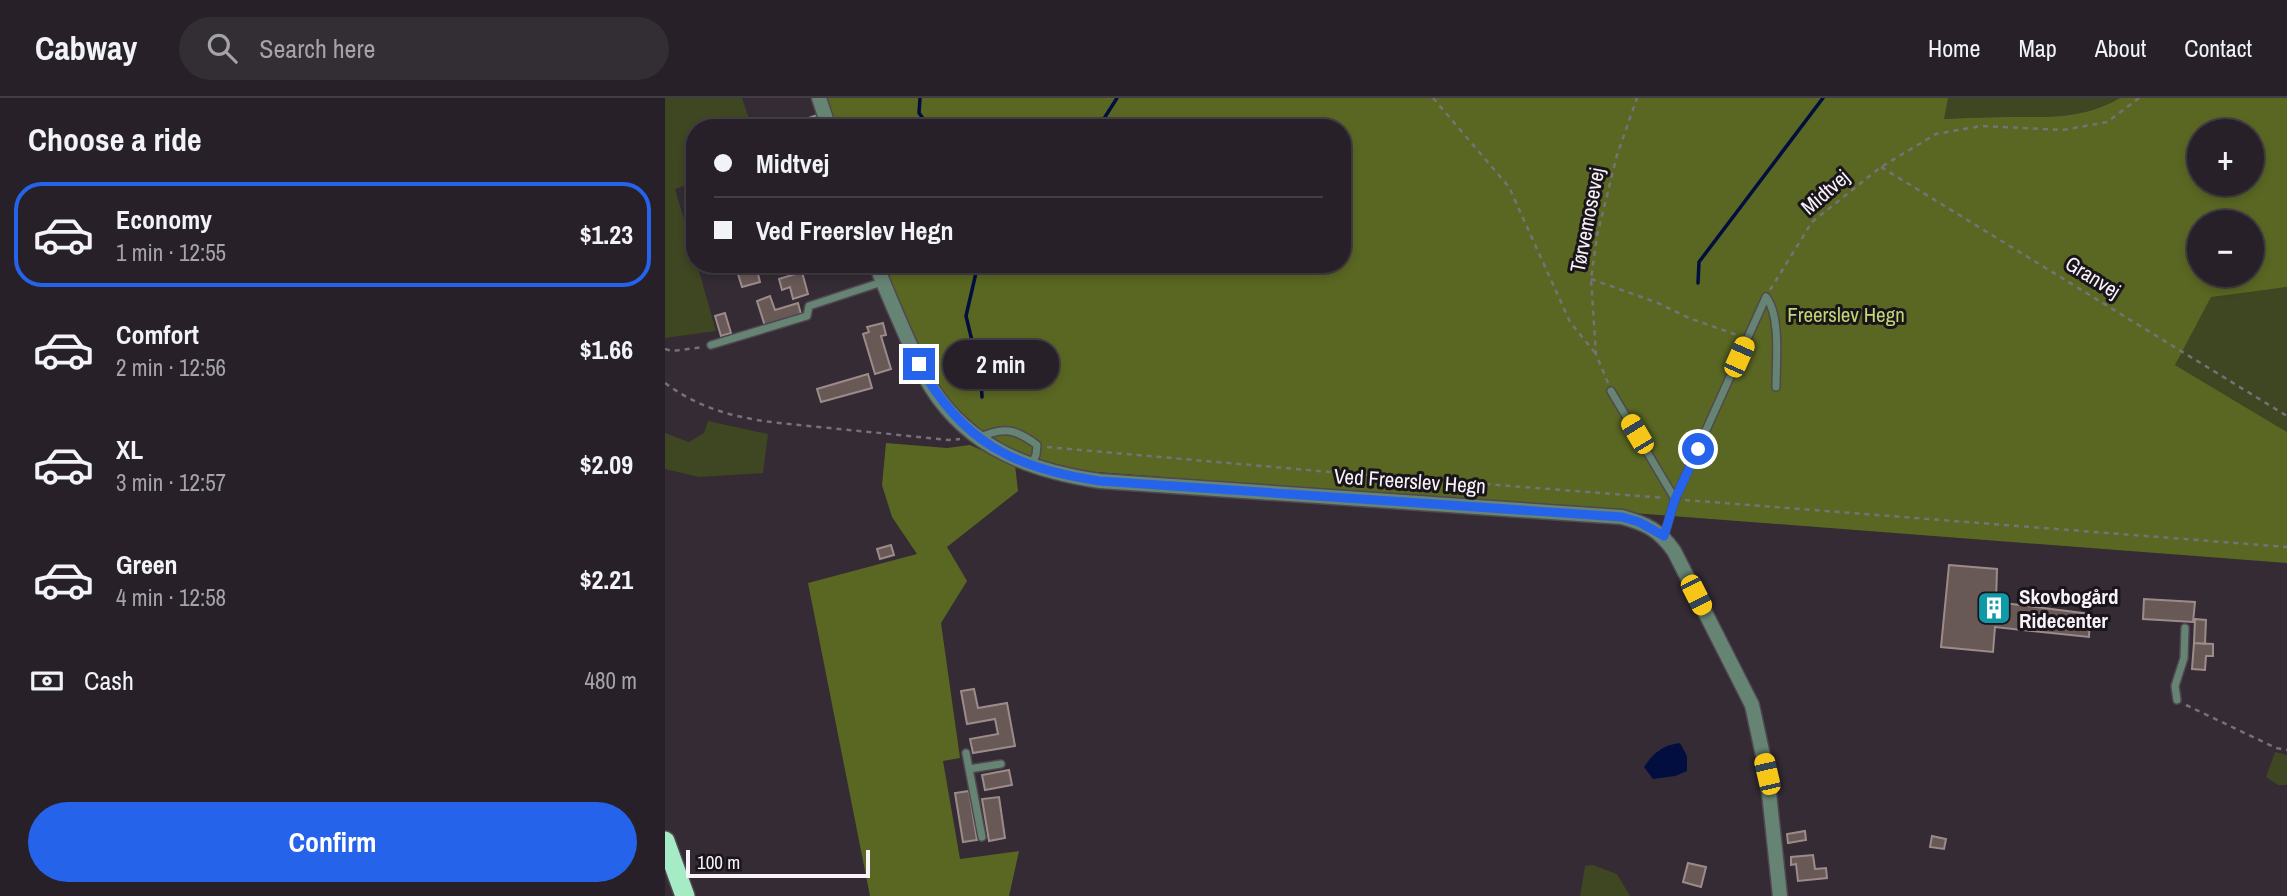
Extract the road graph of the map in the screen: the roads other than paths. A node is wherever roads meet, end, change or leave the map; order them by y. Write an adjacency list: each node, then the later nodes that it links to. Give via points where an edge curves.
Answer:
1 (819, 98): 2 (street)
2 (826, 119)
3 (879, 273): 4 (street, Ved Freerslev Hegn)
4 (882, 282): 5 (lane, via 809,306 807,316); 8 (street, Ved Freerslev Hegn, via 931,387)
5 (711, 345)
6 (1776, 387): 10 (lane, via 1776,333 1766,296)
7 (1611, 391): 10 (lane)
8 (978, 438): 9 (street, Ved Freerslev Hegn); 9 (lane, via 1001,429 1022,433 1037,445)
9 (1030, 466): 11 (street, Ved Freerslev Hegn, via 1100,481 1622,517)
10 (1675, 499): 11 (lane)
11 (1664, 536): 20 (street, via 1752,705 1767,774)
12 (2185, 628): 13 (lane, via 2184,658 2175,686)
13 (2177, 700)
14 (966, 753): 16 (lane)
15 (1001, 764): 16 (lane)
16 (969, 769): 17 (lane)
17 (982, 837)
18 (665, 841): 19 (highway)
19 (685, 896)
20 (1780, 896)

